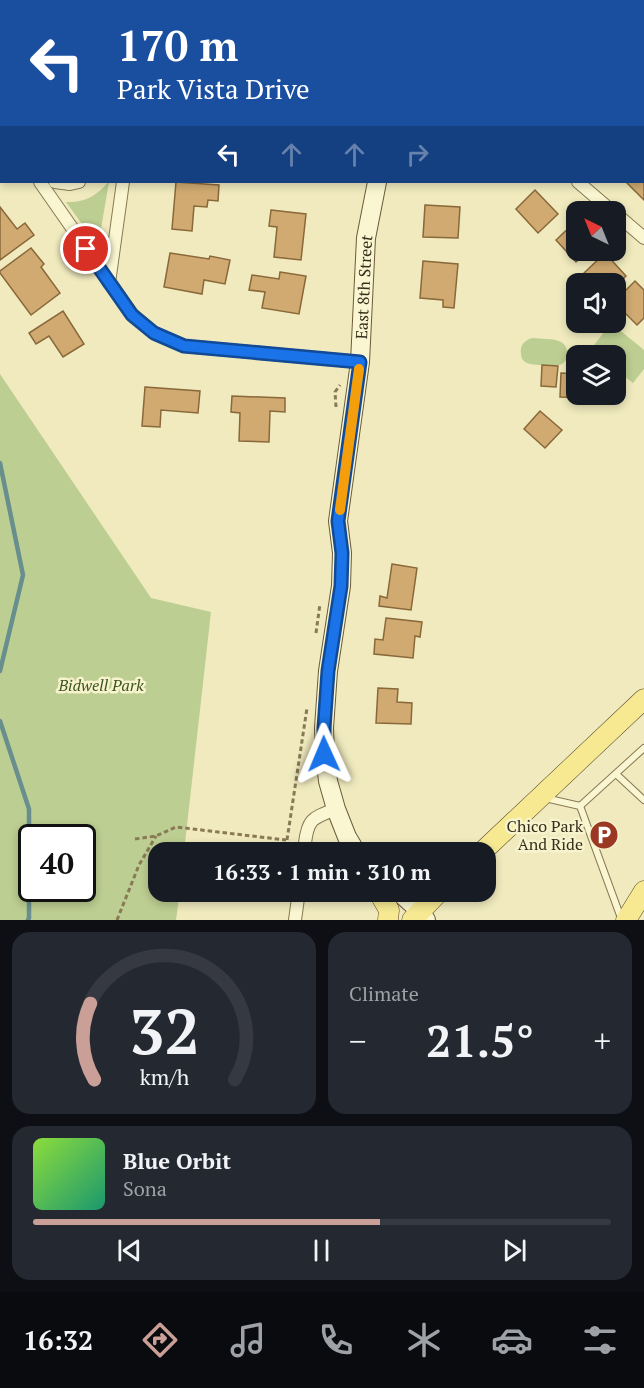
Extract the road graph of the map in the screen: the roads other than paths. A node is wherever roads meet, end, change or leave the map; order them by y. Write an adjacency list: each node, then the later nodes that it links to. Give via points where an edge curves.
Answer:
1 (41, 183): 8 (street)
2 (123, 183): 8 (street)
3 (377, 183): 9 (street, East 8th Street, via 366,238)
4 (579, 183): 5 (street)
5 (601, 201)
6 (626, 222): 7 (street)
7 (644, 238)
8 (109, 283): 9 (street, via 132,315 154,333 184,346)
9 (360, 362): 16 (street, East 8th Street, via 338,521 341,586 324,728 328,781)
10 (644, 699): 13 (main road)
11 (644, 748): 12 (lane)
12 (616, 774): 14 (lane); 15 (lane)
13 (540, 797): 15 (lane); 19 (main road)
14 (644, 800)
15 (580, 806): 28 (lane)
16 (336, 809): 17 (street, via 311,822); 18 (street, East 8th Street)
17 (305, 842)
18 (350, 842)
19 (493, 842)
20 (644, 891): 28 (main road)
21 (297, 902): 26 (street)
22 (384, 902): 27 (main road)
23 (407, 902): 25 (street)
24 (432, 902): 25 (main road)
25 (419, 917)
26 (295, 920)
27 (388, 920)
28 (624, 920)

